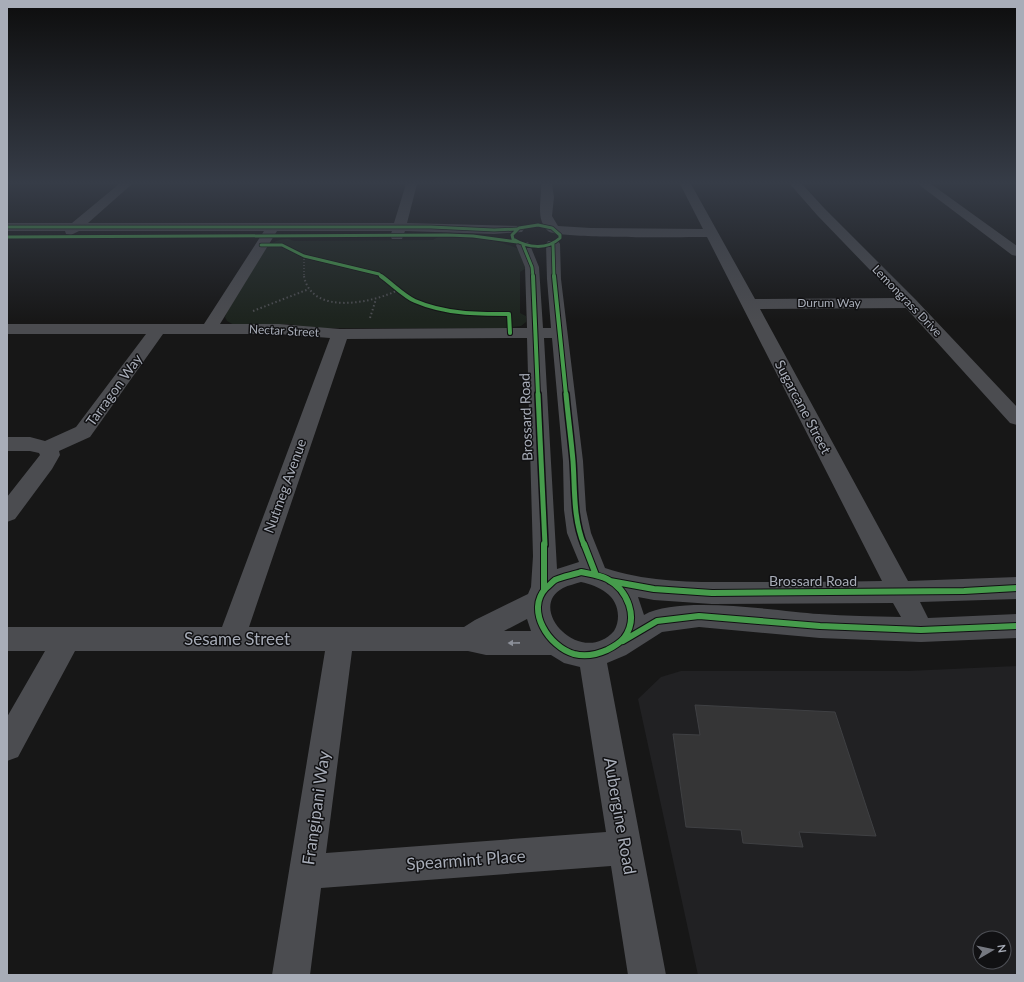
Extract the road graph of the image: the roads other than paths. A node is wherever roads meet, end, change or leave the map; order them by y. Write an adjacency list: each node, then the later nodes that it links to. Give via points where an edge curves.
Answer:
1 (73, 230): 15 (street)
2 (136, 230): 13 (street)
3 (524, 230): 11 (street)
4 (529, 230): 11 (street)
5 (546, 230): 12 (street)
6 (552, 230): 12 (street)
7 (838, 230): 17 (street, Lemongrass Drive)
8 (987, 230): 16 (street)
9 (398, 231): 11 (street, via 473,236); 13 (street)
10 (711, 232): 12 (street, via 591,232); 18 (street, Sugarcane Street)
11 (520, 235): 12 (street, via 538,246); 22 (street, Brossard Road, via 532,267)
12 (554, 235): 23 (street, via 554,274)
13 (267, 236): 15 (street); 19 (street)
14 (7, 237): 15 (street)
15 (65, 237)
16 (1017, 252)
17 (910, 303): 18 (street, Durum Way); 25 (street, Lemongrass Drive)
18 (749, 304): 31 (street, Sugarcane Street)
19 (212, 324): 21 (street, Nectar Street); 24 (street, Nectar Street)
20 (7, 329): 21 (street, Nectar Street)
21 (158, 329): 27 (street, Tarragon Way, via 83,432)
22 (535, 333): 23 (street, Nectar Street); 24 (street, Nectar Street); 32 (street, Brossard Road, via 545,556)
23 (560, 333): 29 (street, via 579,533)
24 (340, 334): 37 (street, Nutmeg Avenue)
25 (1017, 419)
26 (7, 444): 27 (street, via 30,444)
27 (47, 448): 28 (street, via 50,454 45,464)
28 (7, 513)
29 (603, 578): 31 (street, Brossard Road, via 654,589 712,593); 32 (street, via 581,572 567,574 554,580); 40 (street, via 621,590 629,602 632,616 630,629)
30 (1017, 588): 31 (street, Brossard Road)
31 (900, 592): 34 (street, Sugarcane Street)
32 (541, 595): 38 (street); 41 (street, via 537,615 541,628)
33 (1017, 626): 34 (street)
34 (920, 630): 40 (street, via 805,625 699,616 657,621)
35 (7, 639): 36 (street, Sesame Street)
36 (67, 639): 37 (street, Sesame Street); 43 (street)
37 (231, 639): 39 (street, Sesame Street)
38 (468, 639): 39 (street, Sesame Street); 41 (street, Sesame Street, one-way to 38, via 486,644)
39 (340, 640): 45 (street, Frangipani Way)
40 (623, 641): 42 (street, via 611,650)
41 (553, 643): 42 (street, via 564,650)
42 (592, 656): 44 (street, Aubergine Road)
43 (7, 746)
44 (625, 848): 45 (street, Spearmint Place); 47 (street, Aubergine Road)
45 (306, 872): 46 (street, Frangipani Way)
46 (292, 975)
47 (648, 975)

